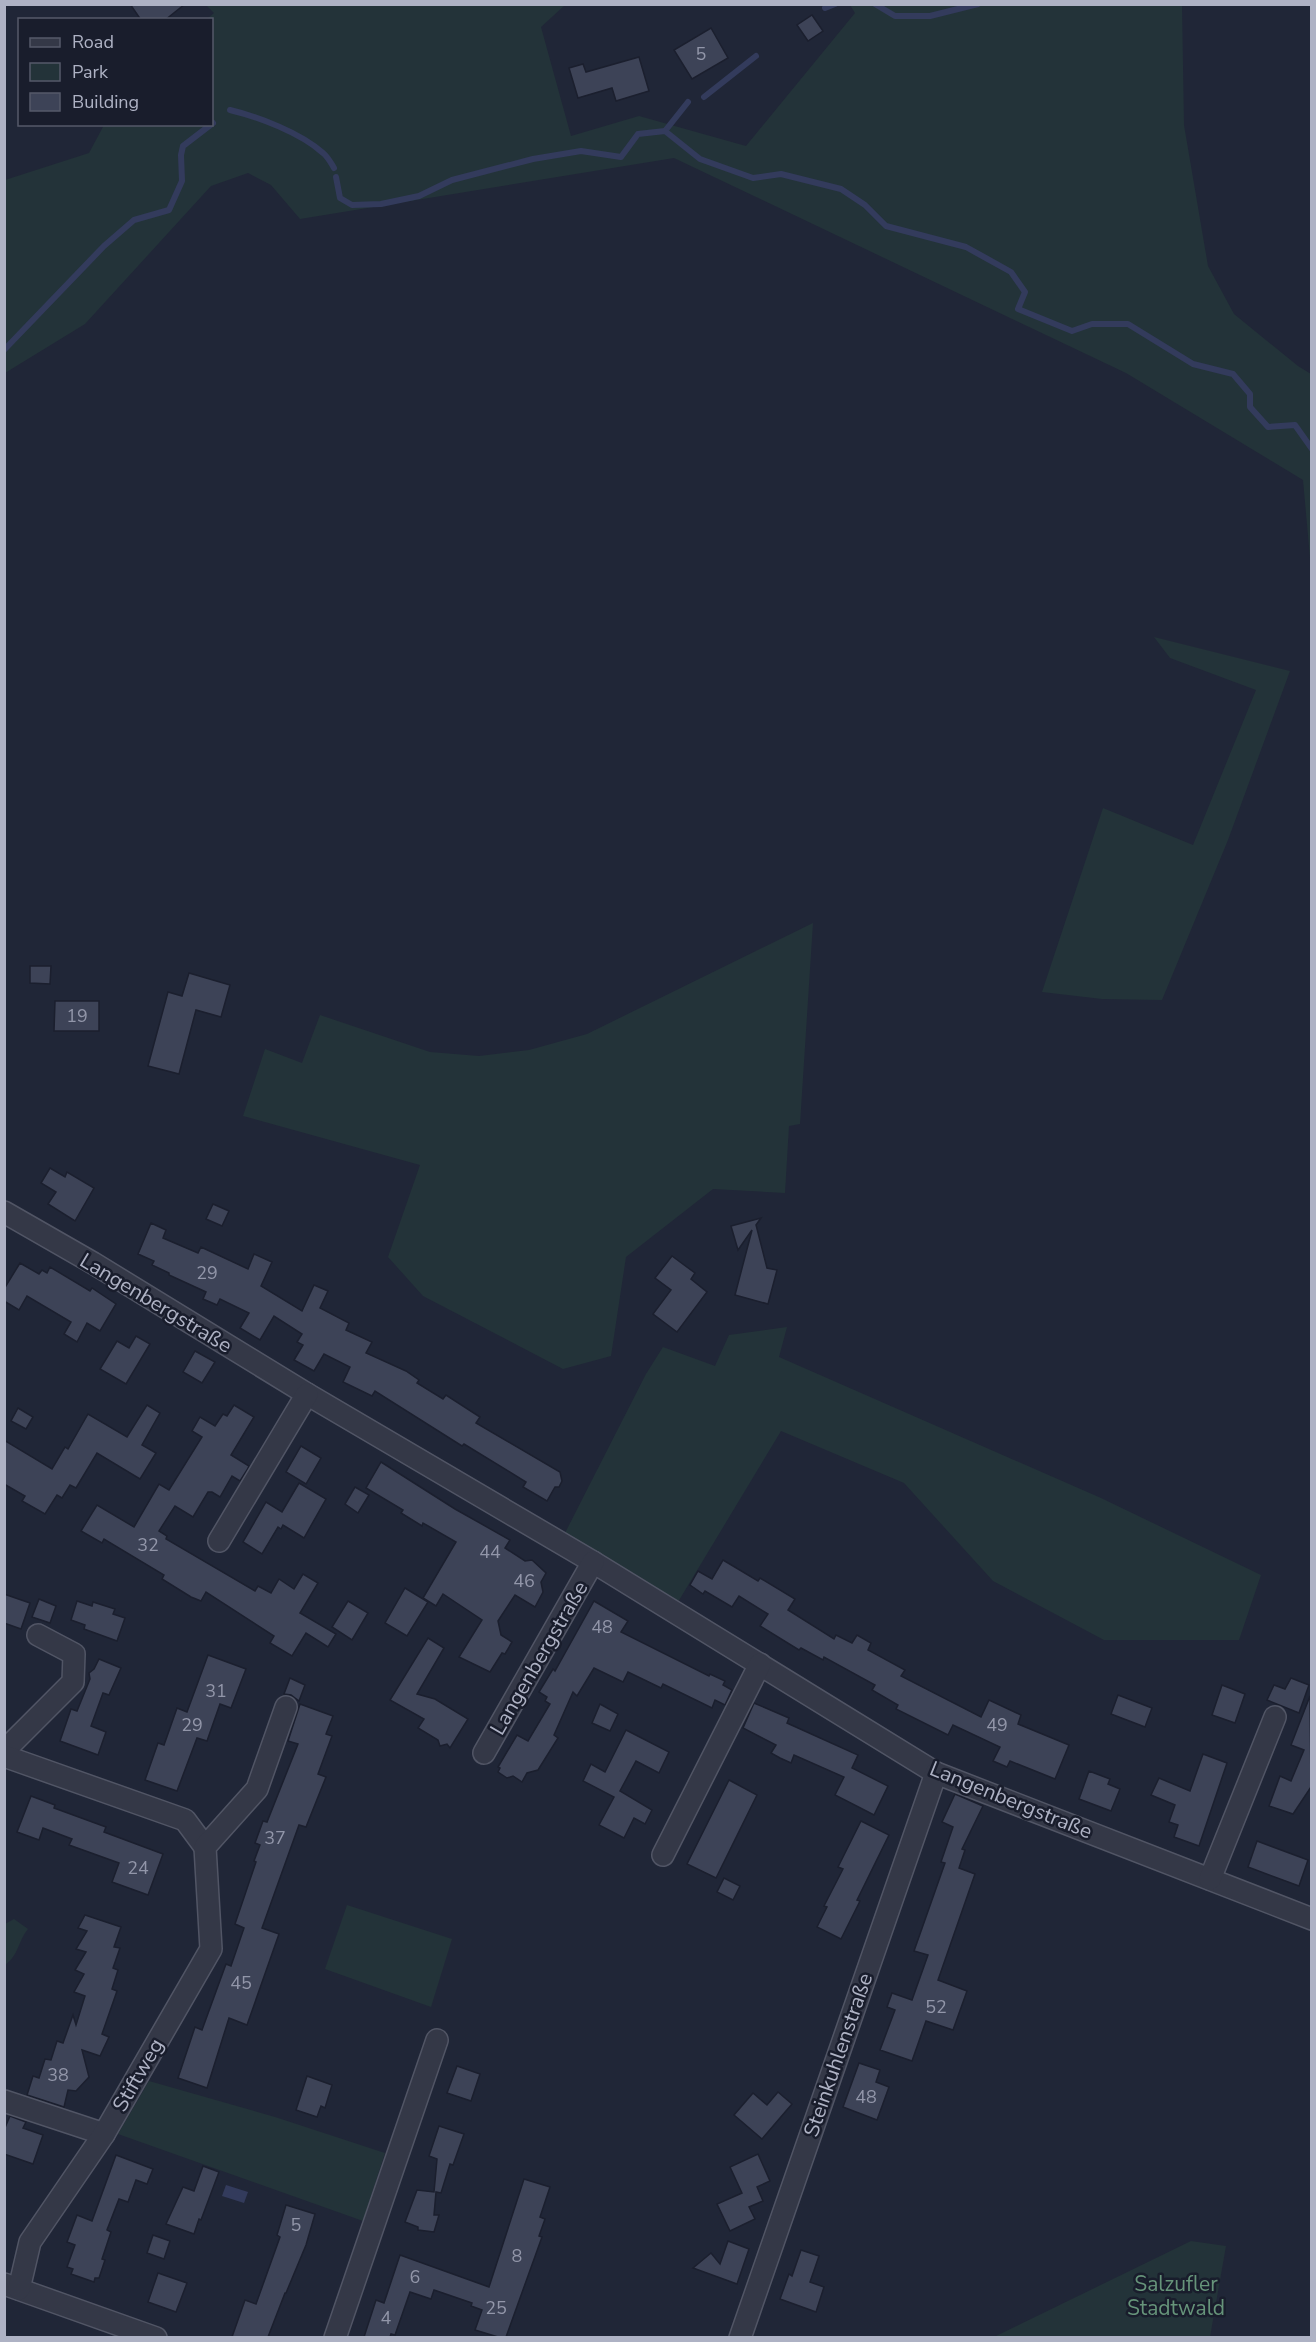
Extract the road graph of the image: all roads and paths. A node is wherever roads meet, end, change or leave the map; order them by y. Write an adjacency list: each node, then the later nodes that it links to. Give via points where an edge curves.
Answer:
1 (4, 1212): 2 (street, Langenbergstraße)
2 (307, 1394): 3 (street); 4 (street, Langenbergstraße)
3 (219, 1541)
4 (593, 1562): 6 (street, Langenbergstraße); 10 (street, Langenbergstraße)
5 (38, 1635): 9 (street, via 74,1654 73,1682)
6 (760, 1664): 12 (street, Langenbergstraße); 14 (street)
7 (286, 1707): 13 (street, via 257,1789)
8 (1275, 1717): 15 (street)
9 (4, 1751)
10 (484, 1753)
11 (4, 1756): 13 (street, via 185,1820)
12 (936, 1773): 15 (street, Langenbergstraße); 23 (street, Steinkuhlenstraße)
13 (205, 1847): 19 (street, Stiftweg, via 211,1949)
14 (663, 1855)
15 (1210, 1879): 16 (street, Langenbergstraße)
16 (1311, 1920)
17 (437, 2040): 22 (street)
18 (4, 2102): 19 (street)
19 (104, 2134): 20 (street, Stiftweg, via 30,2242)
20 (12, 2286): 21 (street)
21 (156, 2337)
22 (335, 2337)
23 (740, 2337)

